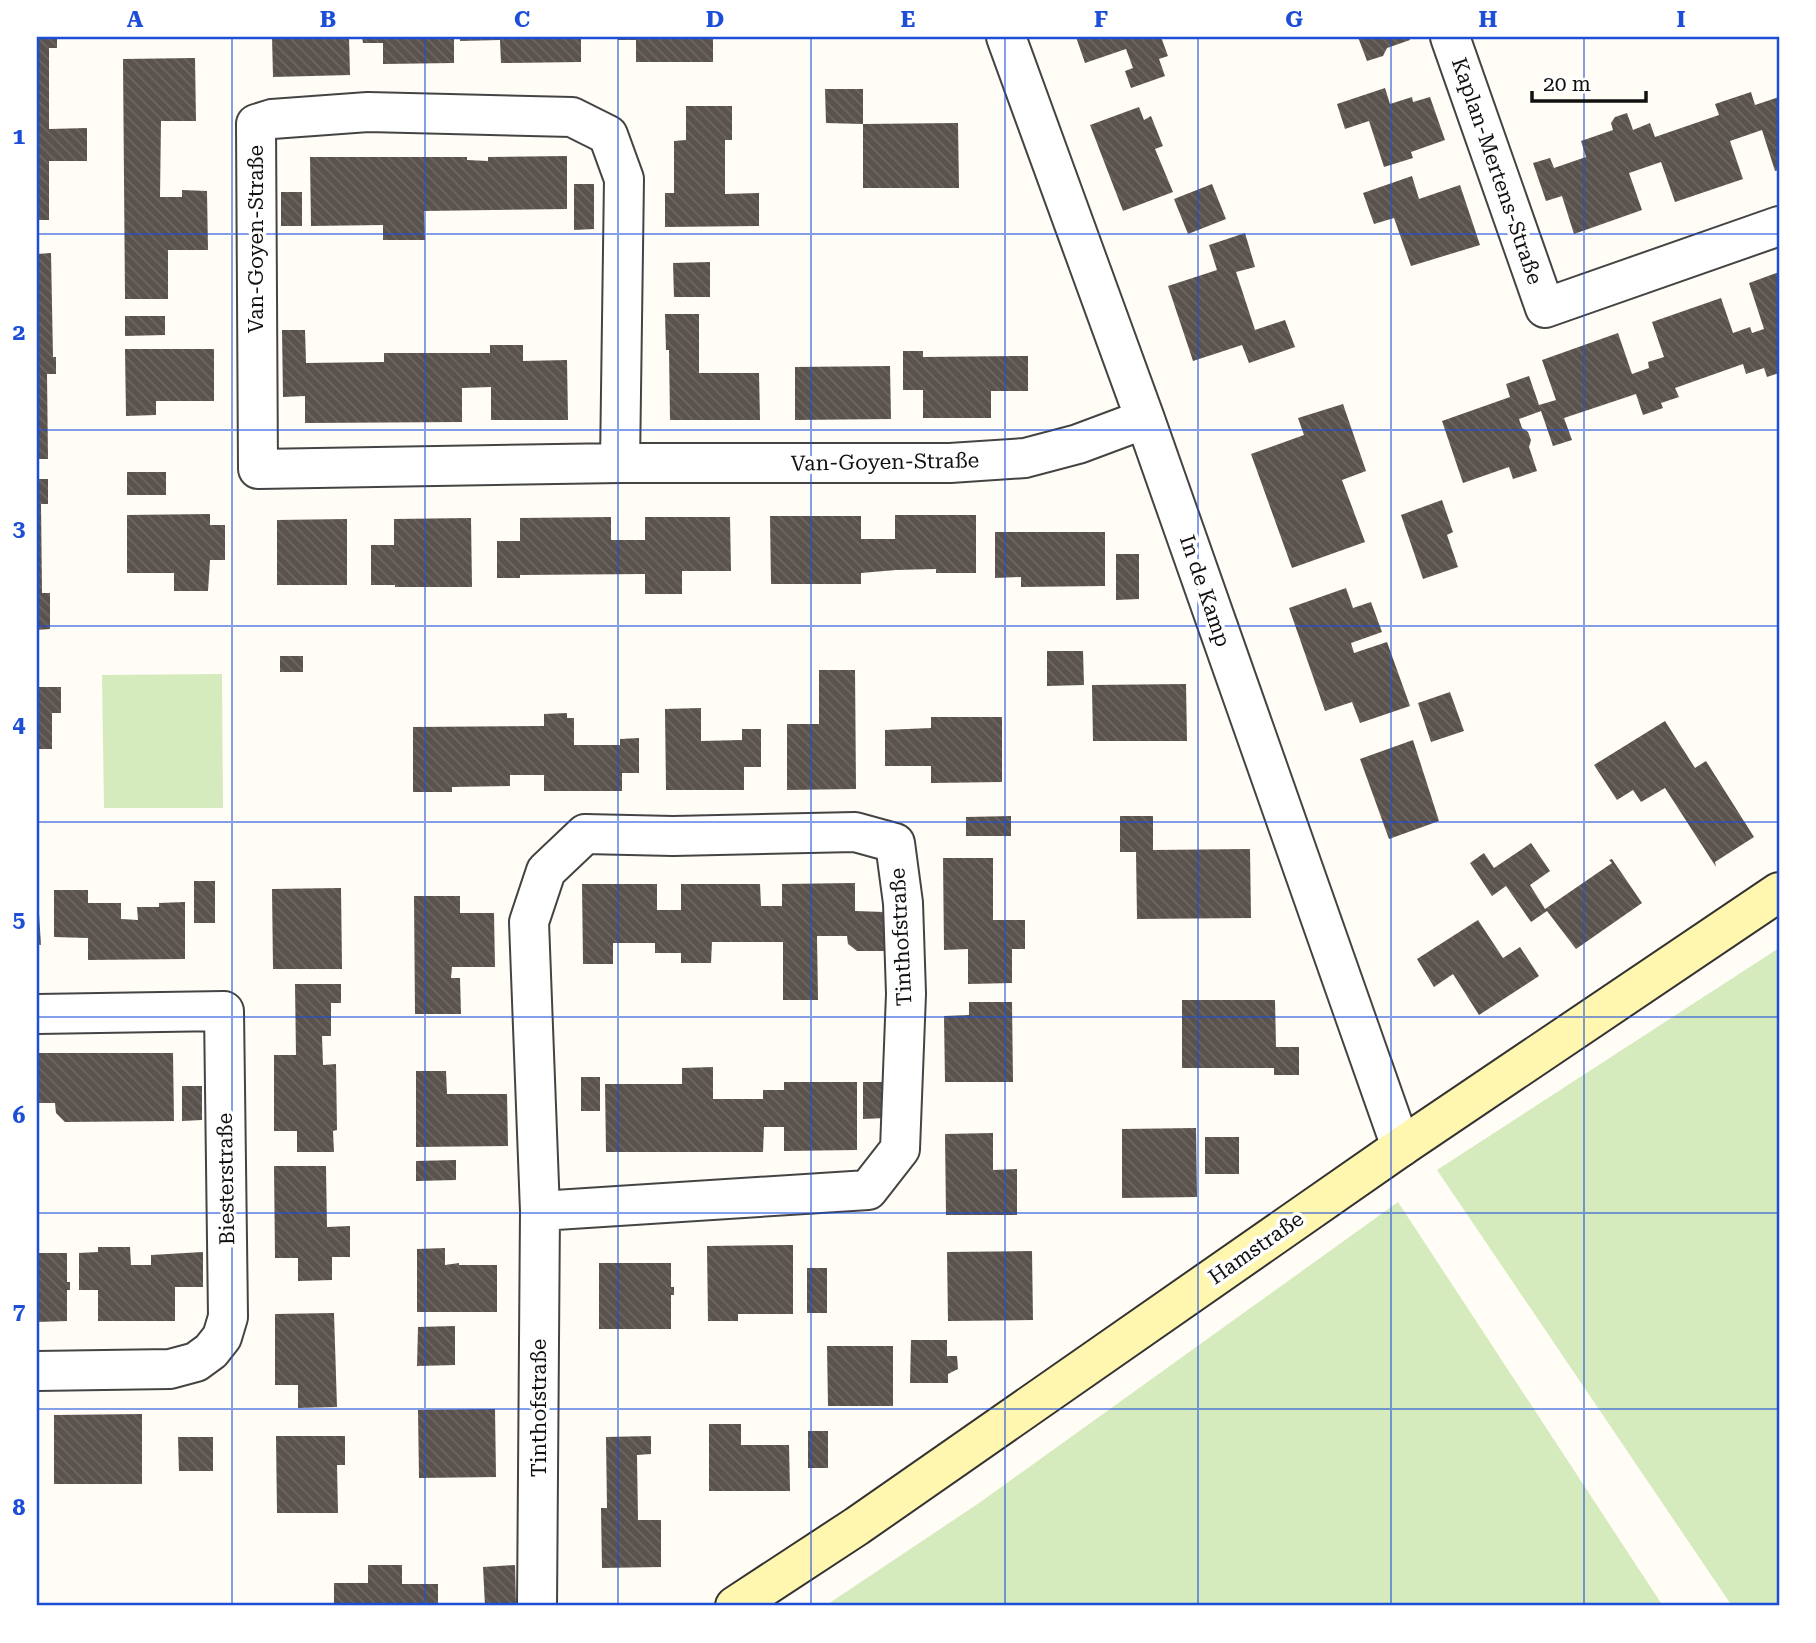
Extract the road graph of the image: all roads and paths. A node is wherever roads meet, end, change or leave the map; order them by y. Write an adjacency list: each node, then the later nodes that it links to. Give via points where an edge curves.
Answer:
1 (1006, 37): 4 (street, In de Kamp)
2 (1450, 37): 3 (street, Kaplan-Mertens-Straße, via 1545,308)
3 (1779, 226)
4 (1145, 419): 5 (street, Van-Goyen-Straße, via 1025,458 950,463); 8 (street, In de Kamp)
5 (620, 463): 5 (street, Van-Goyen-Straße, via 258,469 256,124 368,112 572,117 608,135 624,179)
6 (1779, 892): 8 (street, Hamstraße)
7 (37, 1014): 10 (street, Biesterstraße, via 224,1011 228,1317 222,1337 196,1362 170,1369)
8 (1401, 1147): 12 (street, Hamstraße)
9 (540, 1211): 9 (street, Tinthofstraße, via 529,922 546,871 585,834 855,832 895,843 903,902 905,981 900,1149 868,1190); 11 (street, Tinthofstraße)
10 (37, 1371)
11 (537, 1606)
12 (735, 1606)

